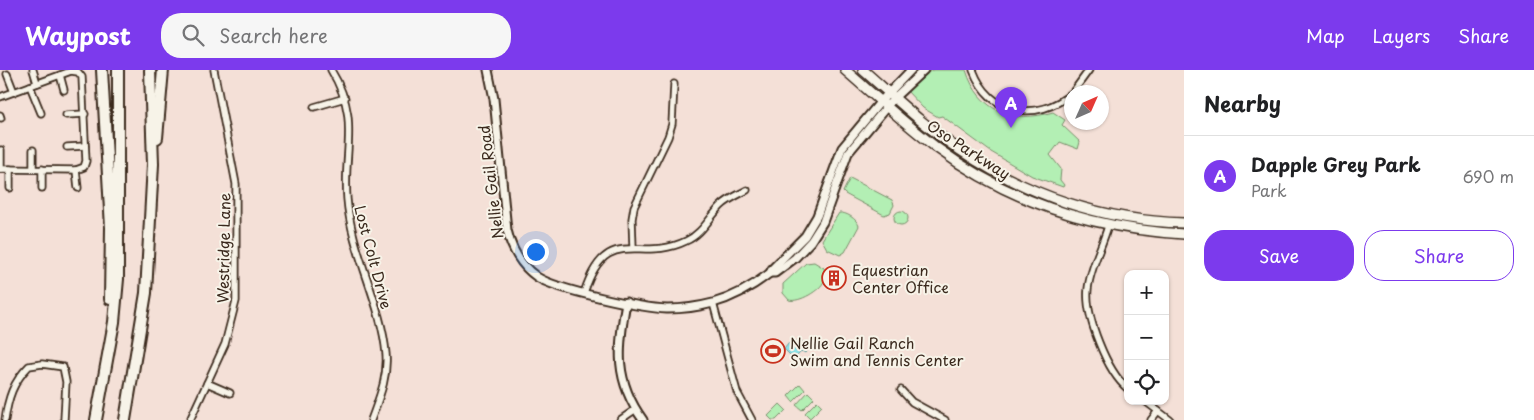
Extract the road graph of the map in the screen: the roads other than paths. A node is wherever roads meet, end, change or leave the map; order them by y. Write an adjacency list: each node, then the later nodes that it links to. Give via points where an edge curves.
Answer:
1 (33, 70): 18 (street)
2 (102, 70): 54 (highway, via 111,228)
3 (118, 70): 54 (highway, via 118,279)
4 (150, 70): 37 (highway)
5 (162, 70): 37 (highway)
6 (214, 70): 55 (street, Westridge Lane, via 236,184 236,290 230,329)
7 (331, 70): 26 (street, Lost Colt Drive)
8 (488, 70): 51 (street, Nellie Gail Road, via 512,245 524,265 538,277 556,286)
9 (844, 70): 28 (main road, Oso Parkway)
10 (863, 70): 24 (main road, Oso Parkway)
11 (911, 70): 24 (street, Nellie Gail Road)
12 (924, 70): 24 (street, Nellie Gail Road)
13 (973, 70): 27 (street, via 991,97 1010,108 1041,111)
14 (1089, 70): 20 (street)
15 (67, 71): 17 (street); 31 (street, via 75,71 82,77)
16 (7, 74): 23 (street)
17 (60, 75): 18 (street); 22 (street)
18 (37, 83): 21 (street)
19 (674, 84): 50 (street, via 672,124 668,137 634,207)
20 (1078, 85)
21 (30, 86): 23 (street); 30 (street)
22 (64, 90)
23 (14, 92): 25 (street)
24 (891, 95): 28 (street, Nellie Gail Road); 47 (main road, Oso Parkway, via 980,164 1044,195 1120,217)
25 (0, 97)
26 (345, 98): 29 (street); 67 (street, Lost Colt Drive, via 350,127 346,183 349,215 386,354 385,380)
27 (1064, 99)
28 (883, 104): 48 (main road, Oso Parkway, via 938,148 988,181 1052,210); 53 (street, Nellie Gail Road, via 848,153 823,222 810,241 775,273)
29 (314, 107)
30 (40, 113)
31 (85, 114): 32 (street); 33 (street)
32 (66, 115)
33 (85, 146): 34 (street); 42 (street, via 86,164)
34 (67, 147)
35 (1, 150): 38 (street)
36 (32, 150): 40 (street)
37 (153, 164): 65 (highway, via 146,294)
38 (1, 169): 39 (street)
39 (10, 169): 40 (street); 43 (street)
40 (33, 169): 41 (street)
41 (42, 169): 42 (street); 44 (street)
42 (76, 170): 45 (street)
43 (10, 188)
44 (42, 188)
45 (78, 188)
46 (747, 190): 50 (street, via 723,204 702,230 685,242 664,247)
47 (1184, 223)
48 (1108, 226): 49 (main road, Oso Parkway); 56 (street, via 1088,289 1089,307 1109,364)
49 (1184, 234)
50 (632, 248): 51 (street, via 615,250 600,260 590,274)
51 (584, 293): 52 (street, Nellie Gail Road)
52 (626, 302): 53 (street, Nellie Gail Road, via 665,309); 60 (street, via 619,356 625,387)
53 (713, 303): 70 (street, via 737,392)
54 (107, 364): 64 (highway)
55 (207, 383): 58 (street); 66 (street, Westridge Lane)
56 (1124, 385)
57 (901, 390): 71 (street, via 912,402)
58 (230, 393)
59 (1151, 405): 61 (street)
60 (636, 409): 68 (street); 69 (street)
61 (1158, 410): 72 (street); 73 (street)
62 (5, 420): 63 (street, via 11,390 29,366 42,364 63,367 66,382)
63 (64, 420)
64 (96, 420)
65 (125, 420)
66 (190, 420)
67 (371, 420)
68 (620, 420)
69 (643, 420)
70 (752, 420)
71 (945, 420)
72 (1151, 420)
73 (1170, 420)

